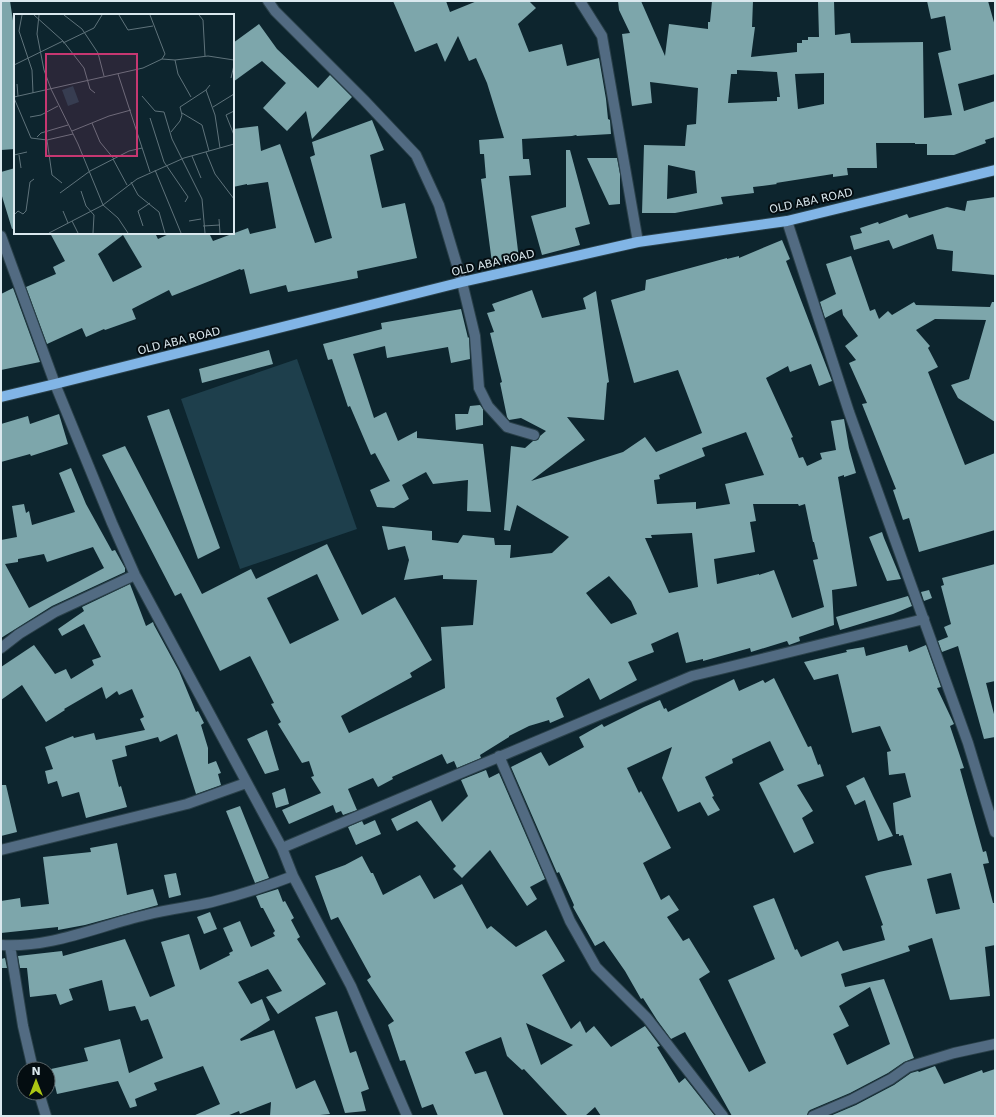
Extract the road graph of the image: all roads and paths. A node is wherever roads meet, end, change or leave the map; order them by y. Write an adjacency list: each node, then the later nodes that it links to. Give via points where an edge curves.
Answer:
1 (268, 1): 7 (street, via 416,155 439,205)
2 (580, 1): 6 (street, via 602,36)
3 (995, 170): 4 (main road, OLD ABA ROAD)
4 (787, 221): 6 (main road, OLD ABA ROAD); 12 (street, via 849,412)
5 (1, 236): 8 (street)
6 (638, 242): 7 (main road, OLD ABA ROAD)
7 (462, 282): 8 (main road, OLD ABA ROAD); 10 (street, via 475,336 479,388 488,406 507,427)
8 (55, 384): 9 (main road, OLD ABA ROAD); 11 (street, via 112,523)
9 (1, 397)
10 (534, 435)
11 (136, 574): 13 (street, via 55,612); 15 (street)
12 (924, 619): 14 (street, via 692,676); 16 (street, via 968,743)
13 (1, 648)
14 (499, 756): 17 (street); 26 (street, via 570,921 596,967 647,1018)
15 (246, 783): 17 (street); 18 (street, via 187,804)
16 (995, 832)
17 (282, 848): 19 (street)
18 (1, 850)
19 (294, 876): 20 (street, via 213,902 146,915 88,933); 25 (street, via 351,986)
20 (5, 946): 22 (street)
21 (995, 1044): 27 (street, via 908,1067 891,1080)
22 (31, 1061)
23 (41, 1101): 24 (street)
24 (46, 1116)
25 (407, 1116)
26 (723, 1116)
27 (813, 1116)

